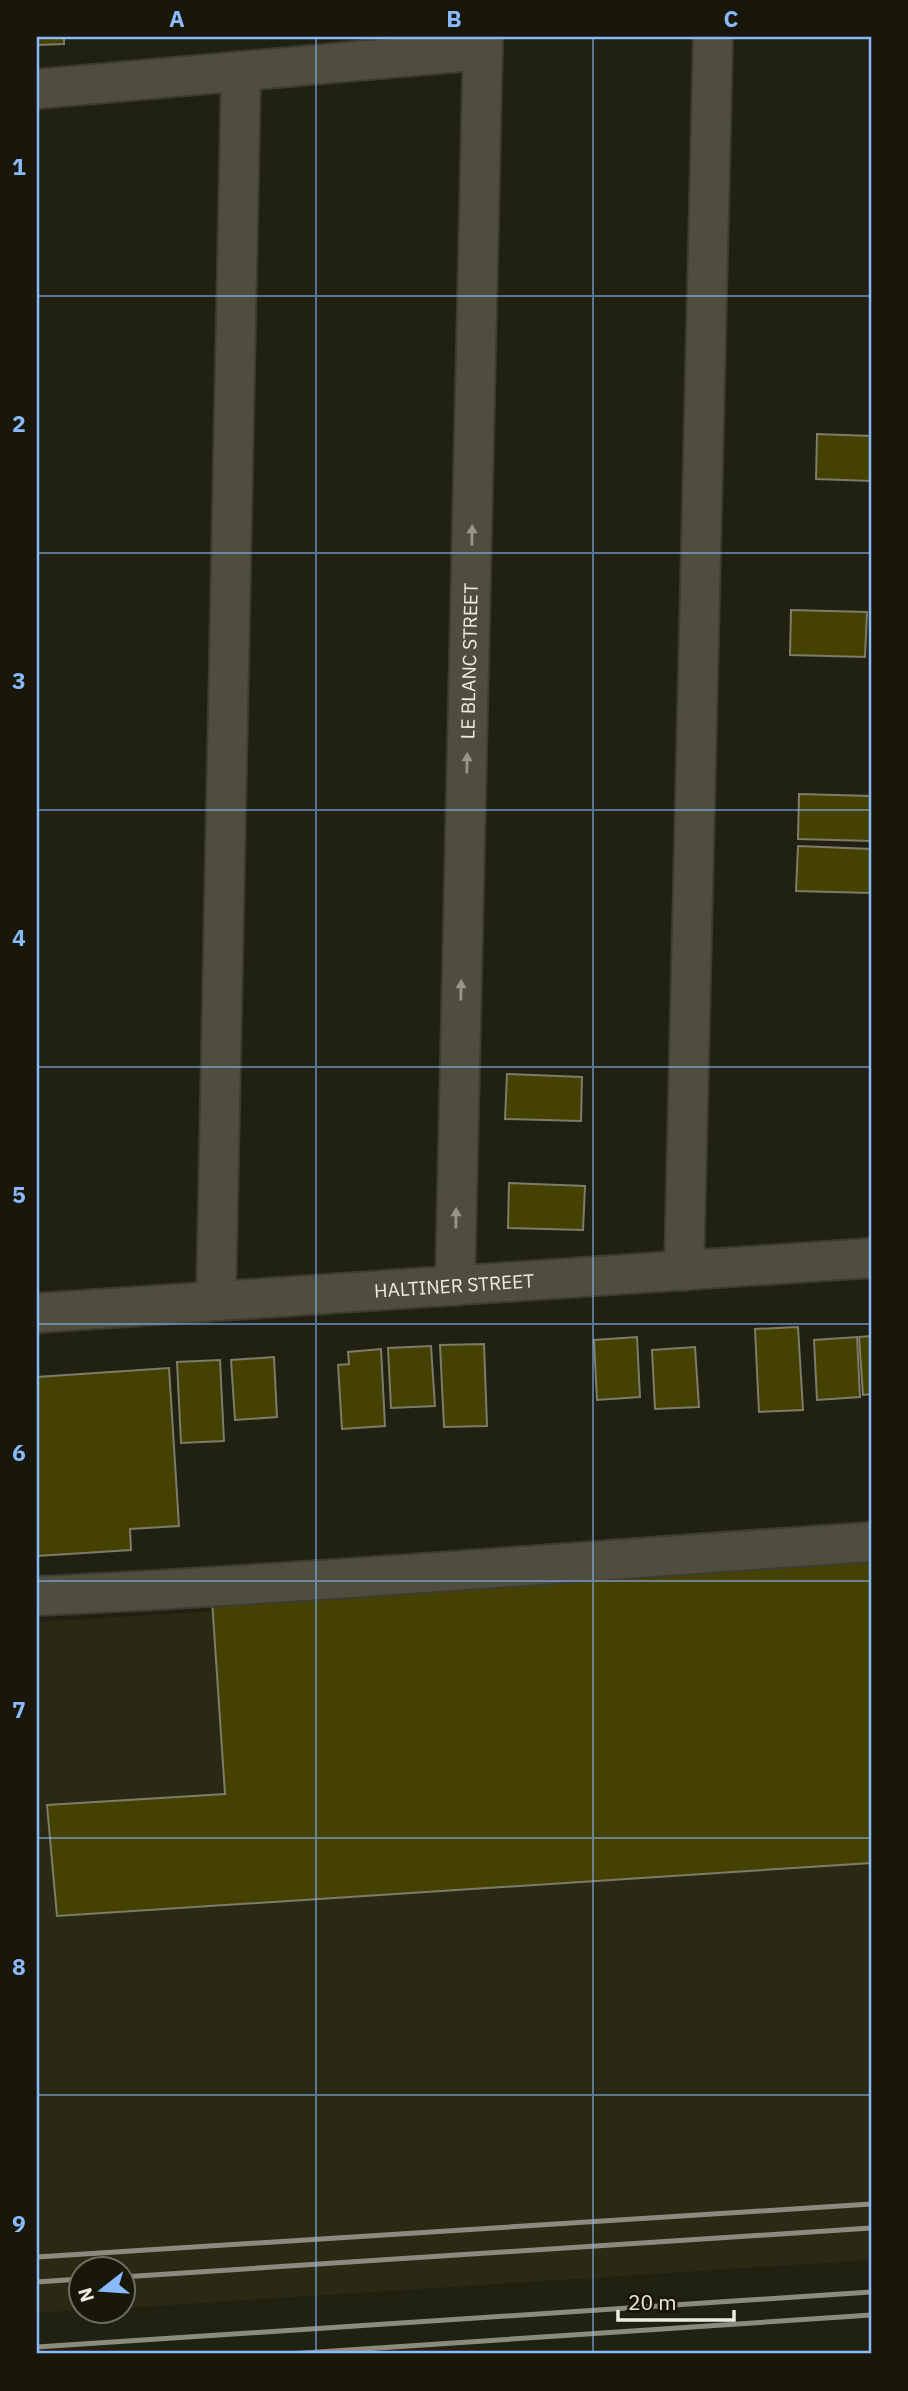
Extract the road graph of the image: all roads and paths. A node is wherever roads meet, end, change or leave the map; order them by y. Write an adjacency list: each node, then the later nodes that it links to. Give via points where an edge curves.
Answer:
1 (713, 37): 6 (street)
2 (483, 43): 3 (street); 7 (street, LE BLANC STREET, one-way to 2)
3 (241, 71): 4 (street); 8 (street)
4 (37, 89)
5 (871, 1258): 6 (street, HALTINER STREET)
6 (684, 1271): 7 (street, HALTINER STREET)
7 (455, 1286): 8 (street, HALTINER STREET)
8 (216, 1301): 9 (street, HALTINER STREET)
9 (37, 1313)
10 (871, 1542): 11 (street, via 354,1579)
11 (37, 1596)

